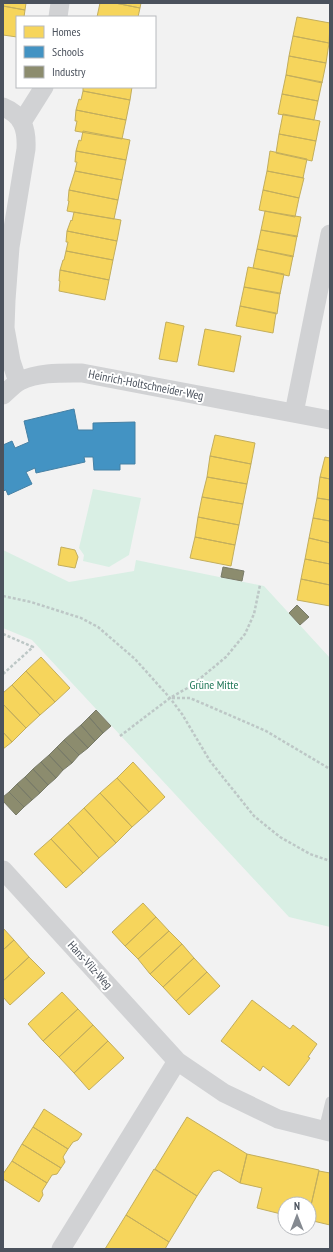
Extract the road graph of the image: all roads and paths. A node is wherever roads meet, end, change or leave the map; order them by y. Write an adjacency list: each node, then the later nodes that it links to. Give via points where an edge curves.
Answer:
1 (60, 3): 2 (street)
2 (58, 16)
3 (43, 88): 5 (street)
4 (3, 107): 5 (street, via 14,111)
5 (22, 122): 7 (street, via 27,136 26,149 10,247 5,328)
6 (330, 234): 9 (street)
7 (18, 382): 8 (street, Heinrich-Holtschneider-Weg); 9 (street, Heinrich-Holtschneider-Weg, via 32,376 52,373 82,373)
8 (3, 395)
9 (294, 414): 10 (street, Heinrich-Holtschneider-Weg)
10 (330, 420)
11 (260, 585): 15 (path, via 254,614 245,634 226,657 191,686)
12 (3, 596): 15 (path, via 81,618 98,627 135,659)
13 (3, 634): 14 (path, via 33,647)
14 (3, 674)
15 (170, 698): 16 (path); 17 (path, via 190,698 197,701 266,732); 18 (path, via 210,761 254,816 280,837 310,854)
16 (120, 736)
17 (330, 769)
18 (330, 861)
19 (3, 870): 20 (street, Hans-Vilz-Weg)
20 (177, 1061): 22 (street, Hans-Vilz-Weg, via 224,1093 278,1119); 23 (street)
21 (330, 1101): 22 (lane)
22 (326, 1131)
23 (61, 1249)

